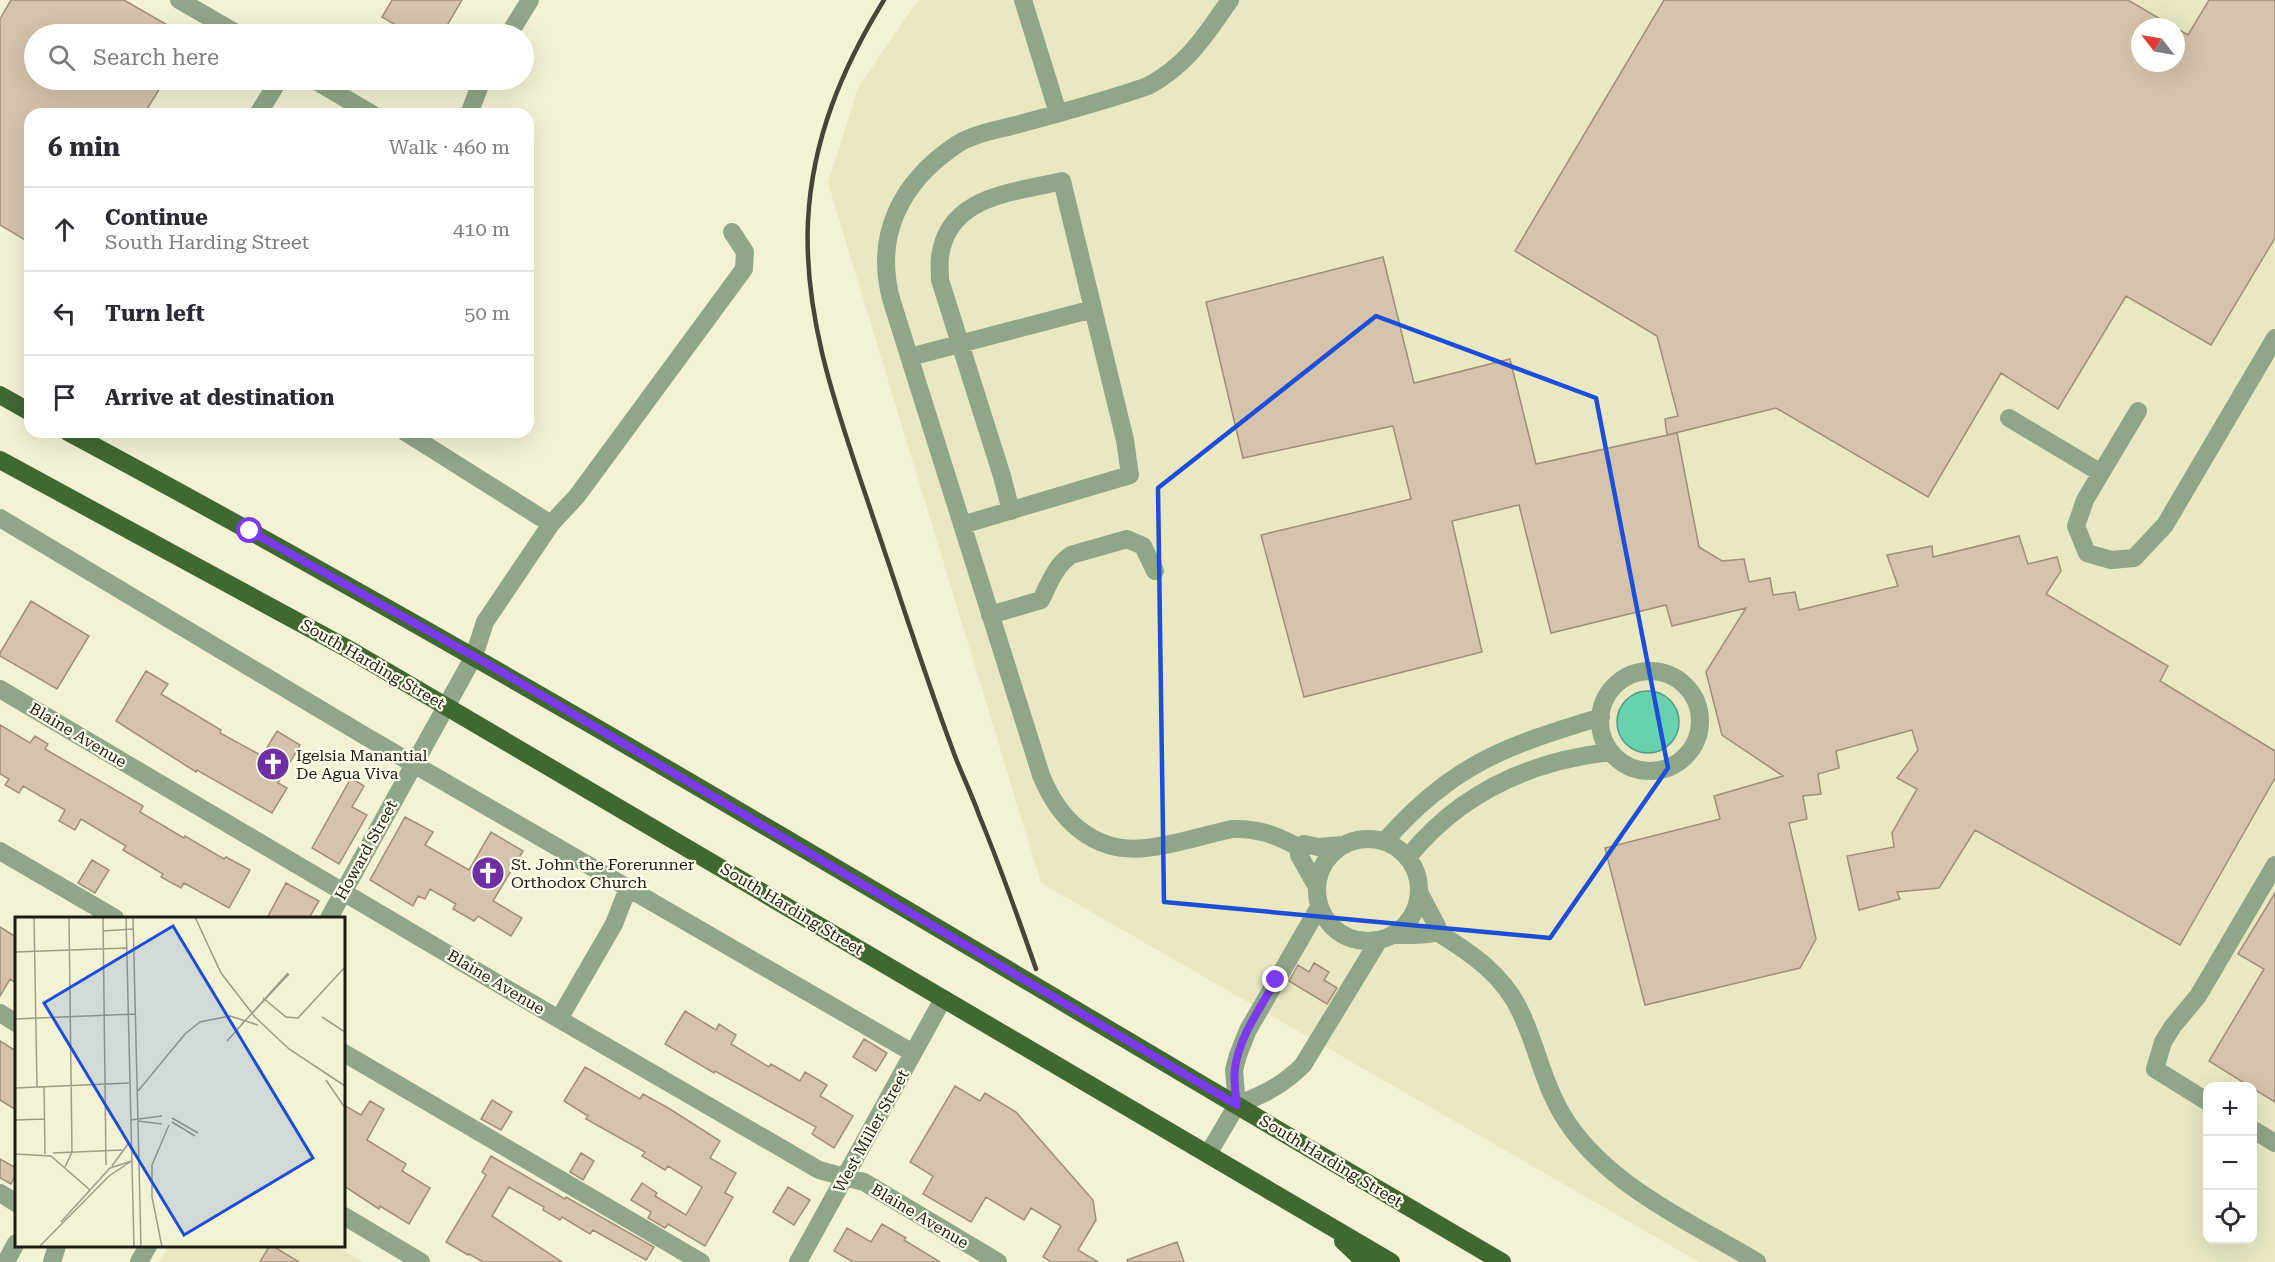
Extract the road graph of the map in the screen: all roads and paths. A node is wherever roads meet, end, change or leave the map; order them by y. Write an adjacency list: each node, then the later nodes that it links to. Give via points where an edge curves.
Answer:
1 (179, 0): 5 (street)
2 (530, 0): 6 (street)
3 (1023, 0): 13 (street)
4 (1230, 0): 13 (street, via 1202,41 1174,71 1148,86)
5 (221, 24)
6 (515, 24)
7 (273, 90): 10 (street)
8 (331, 90): 11 (street)
9 (477, 90): 12 (street)
10 (262, 108)
11 (362, 108)
12 (471, 108)
13 (1058, 113): 18 (street, via 956,145 915,179 889,236 887,276)
14 (732, 232): 29 (street, Howard Street, via 745,252 744,269 577,496)
15 (1093, 309): 17 (street); 17 (street, via 1062,182 978,202 957,216 939,256 940,280); 27 (street, via 1130,476)
16 (2275, 338): 26 (street, via 2165,525 2134,558 2111,560 2087,553 2076,526)
17 (959, 343): 18 (street); 27 (street)
18 (910, 357): 30 (street)
19 (0, 396): 20 (main road)
20 (24, 409)
21 (2138, 411): 26 (street)
22 (2009, 418): 26 (street)
23 (79, 438): 33 (main road, South Harding Street)
24 (415, 438): 29 (street)
25 (0, 460): 35 (main road, South Harding Street, via 340,644)
26 (2101, 473)
27 (1011, 511): 30 (street)
28 (0, 518): 38 (street)
29 (551, 524): 33 (street, Howard Street, via 485,622)
30 (962, 525): 32 (street)
31 (1155, 571): 32 (street, via 1143,546 1127,539 1071,555 1058,567 1041,600)
32 (990, 615): 41 (street, via 1046,789 1060,813 1077,828 1106,844 1134,849 1242,828 1265,831)
33 (474, 656): 35 (street, Howard Street); 61 (main road, South Harding Street)
34 (0, 689): 47 (street, Blaine Avenue)
35 (446, 706): 38 (street, Howard Street); 54 (main road, South Harding Street)
36 (1600, 717): 37 (street, via 1601,734); 37 (street, via 1605,699 1617,683 1648,671 1680,681 1693,695 1699,710 1696,741 1677,764 1659,771 1639,771); 39 (street, via 1525,741 1468,768 1426,798)
37 (1610, 752): 43 (street, via 1556,761 1496,784 1446,818)
38 (414, 764): 45 (street); 47 (street, Howard Street)
39 (1385, 841): 40 (street, via 1367,838); 43 (street)
40 (1343, 845): 41 (street); 46 (street, via 1324,863)
41 (1298, 847): 46 (street)
42 (0, 851): 50 (street)
43 (1408, 857): 48 (street, via 1418,876)
44 (2275, 865): 60 (street, via 2198,996 2163,1042 2154,1069)
45 (628, 888): 56 (street, via 614,924); 58 (street)
46 (1317, 888): 49 (street)
47 (344, 891): 51 (street, Howard Street); 56 (street, Blaine Avenue)
48 (1420, 894): 52 (street); 53 (street, via 1412,918)
49 (1319, 907): 53 (street, via 1341,934 1355,939); 61 (street, via 1248,1030 1234,1070)
50 (113, 917)
51 (330, 917)
52 (1437, 932): 53 (street); 83 (street, via 1478,958 1514,999 1556,1103 1597,1158 1634,1189)
53 (1386, 938): 61 (street, via 1303,1065 1274,1090)
54 (943, 999): 58 (street, West Miller Street); 64 (main road, South Harding Street)
55 (0, 1013): 57 (street)
56 (559, 1019): 65 (street, Blaine Avenue, via 819,1170)
57 (15, 1022)
58 (913, 1053): 65 (street, West Miller Street)
59 (345, 1054): 77 (street)
60 (2203, 1098)
61 (1237, 1105): 64 (street); 82 (main road, South Harding Street)
62 (2257, 1132): 63 (street)
63 (2275, 1143)
64 (1208, 1154): 69 (main road, South Harding Street)
65 (845, 1178): 78 (street, West Miller Street); 79 (street, Blaine Avenue, via 864,1182)
66 (0, 1193): 67 (street)
67 (15, 1202)
68 (345, 1217): 76 (street)
69 (1323, 1221): 80 (main road); 81 (main road, South Harding Street)
70 (15, 1245): 73 (street)
71 (56, 1247): 74 (street)
72 (147, 1247): 75 (street)
73 (6, 1262)
74 (52, 1262)
75 (139, 1262)
76 (422, 1262)
77 (701, 1262)
78 (798, 1262)
79 (998, 1262)
80 (1365, 1262)
81 (1391, 1262)
82 (1502, 1262)
83 (1757, 1262)

